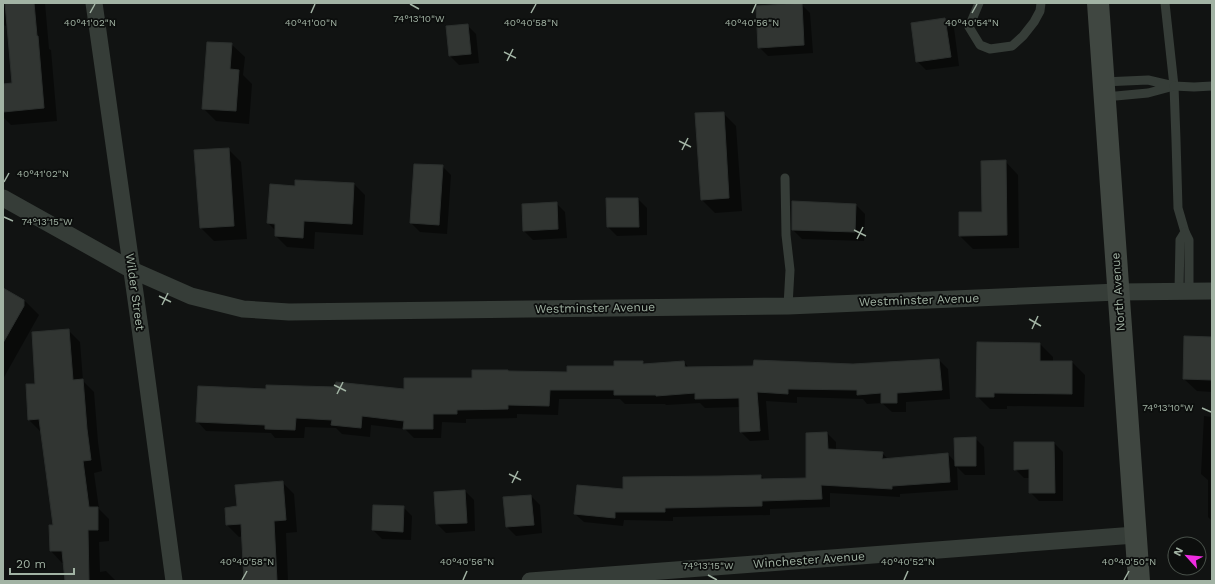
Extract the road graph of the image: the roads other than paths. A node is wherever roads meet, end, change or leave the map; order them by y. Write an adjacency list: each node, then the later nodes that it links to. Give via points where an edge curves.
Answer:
1 (94, 3): 11 (street, Wilder Street)
2 (979, 3): 3 (lane, via 970,27 980,45 990,49 1012,46 1034,22)
3 (1042, 3)
4 (1098, 3): 8 (main road, North Avenue)
5 (1165, 3): 6 (lane)
6 (1174, 86): 7 (lane); 8 (lane, via 1148,93); 8 (lane, via 1148,80); 12 (lane, via 1178,208 1190,240)
7 (1212, 86)
8 (1104, 89): 14 (main road, North Avenue)
9 (785, 178): 15 (lane, via 786,235 790,270)
10 (3, 198): 11 (street, Westminster Avenue)
11 (132, 270): 15 (street, Westminster Avenue, via 191,296 243,308 289,312); 17 (street, Wilder Street)
12 (1184, 291): 13 (street, Westminster Avenue); 14 (street, Westminster Avenue)
13 (1212, 291)
14 (1118, 292): 15 (street, Westminster Avenue); 16 (main road, North Avenue)
15 (788, 306)
16 (1135, 535): 18 (street, Winchester Avenue); 19 (main road, North Avenue)
17 (174, 581)
18 (530, 581)
19 (1139, 581)

